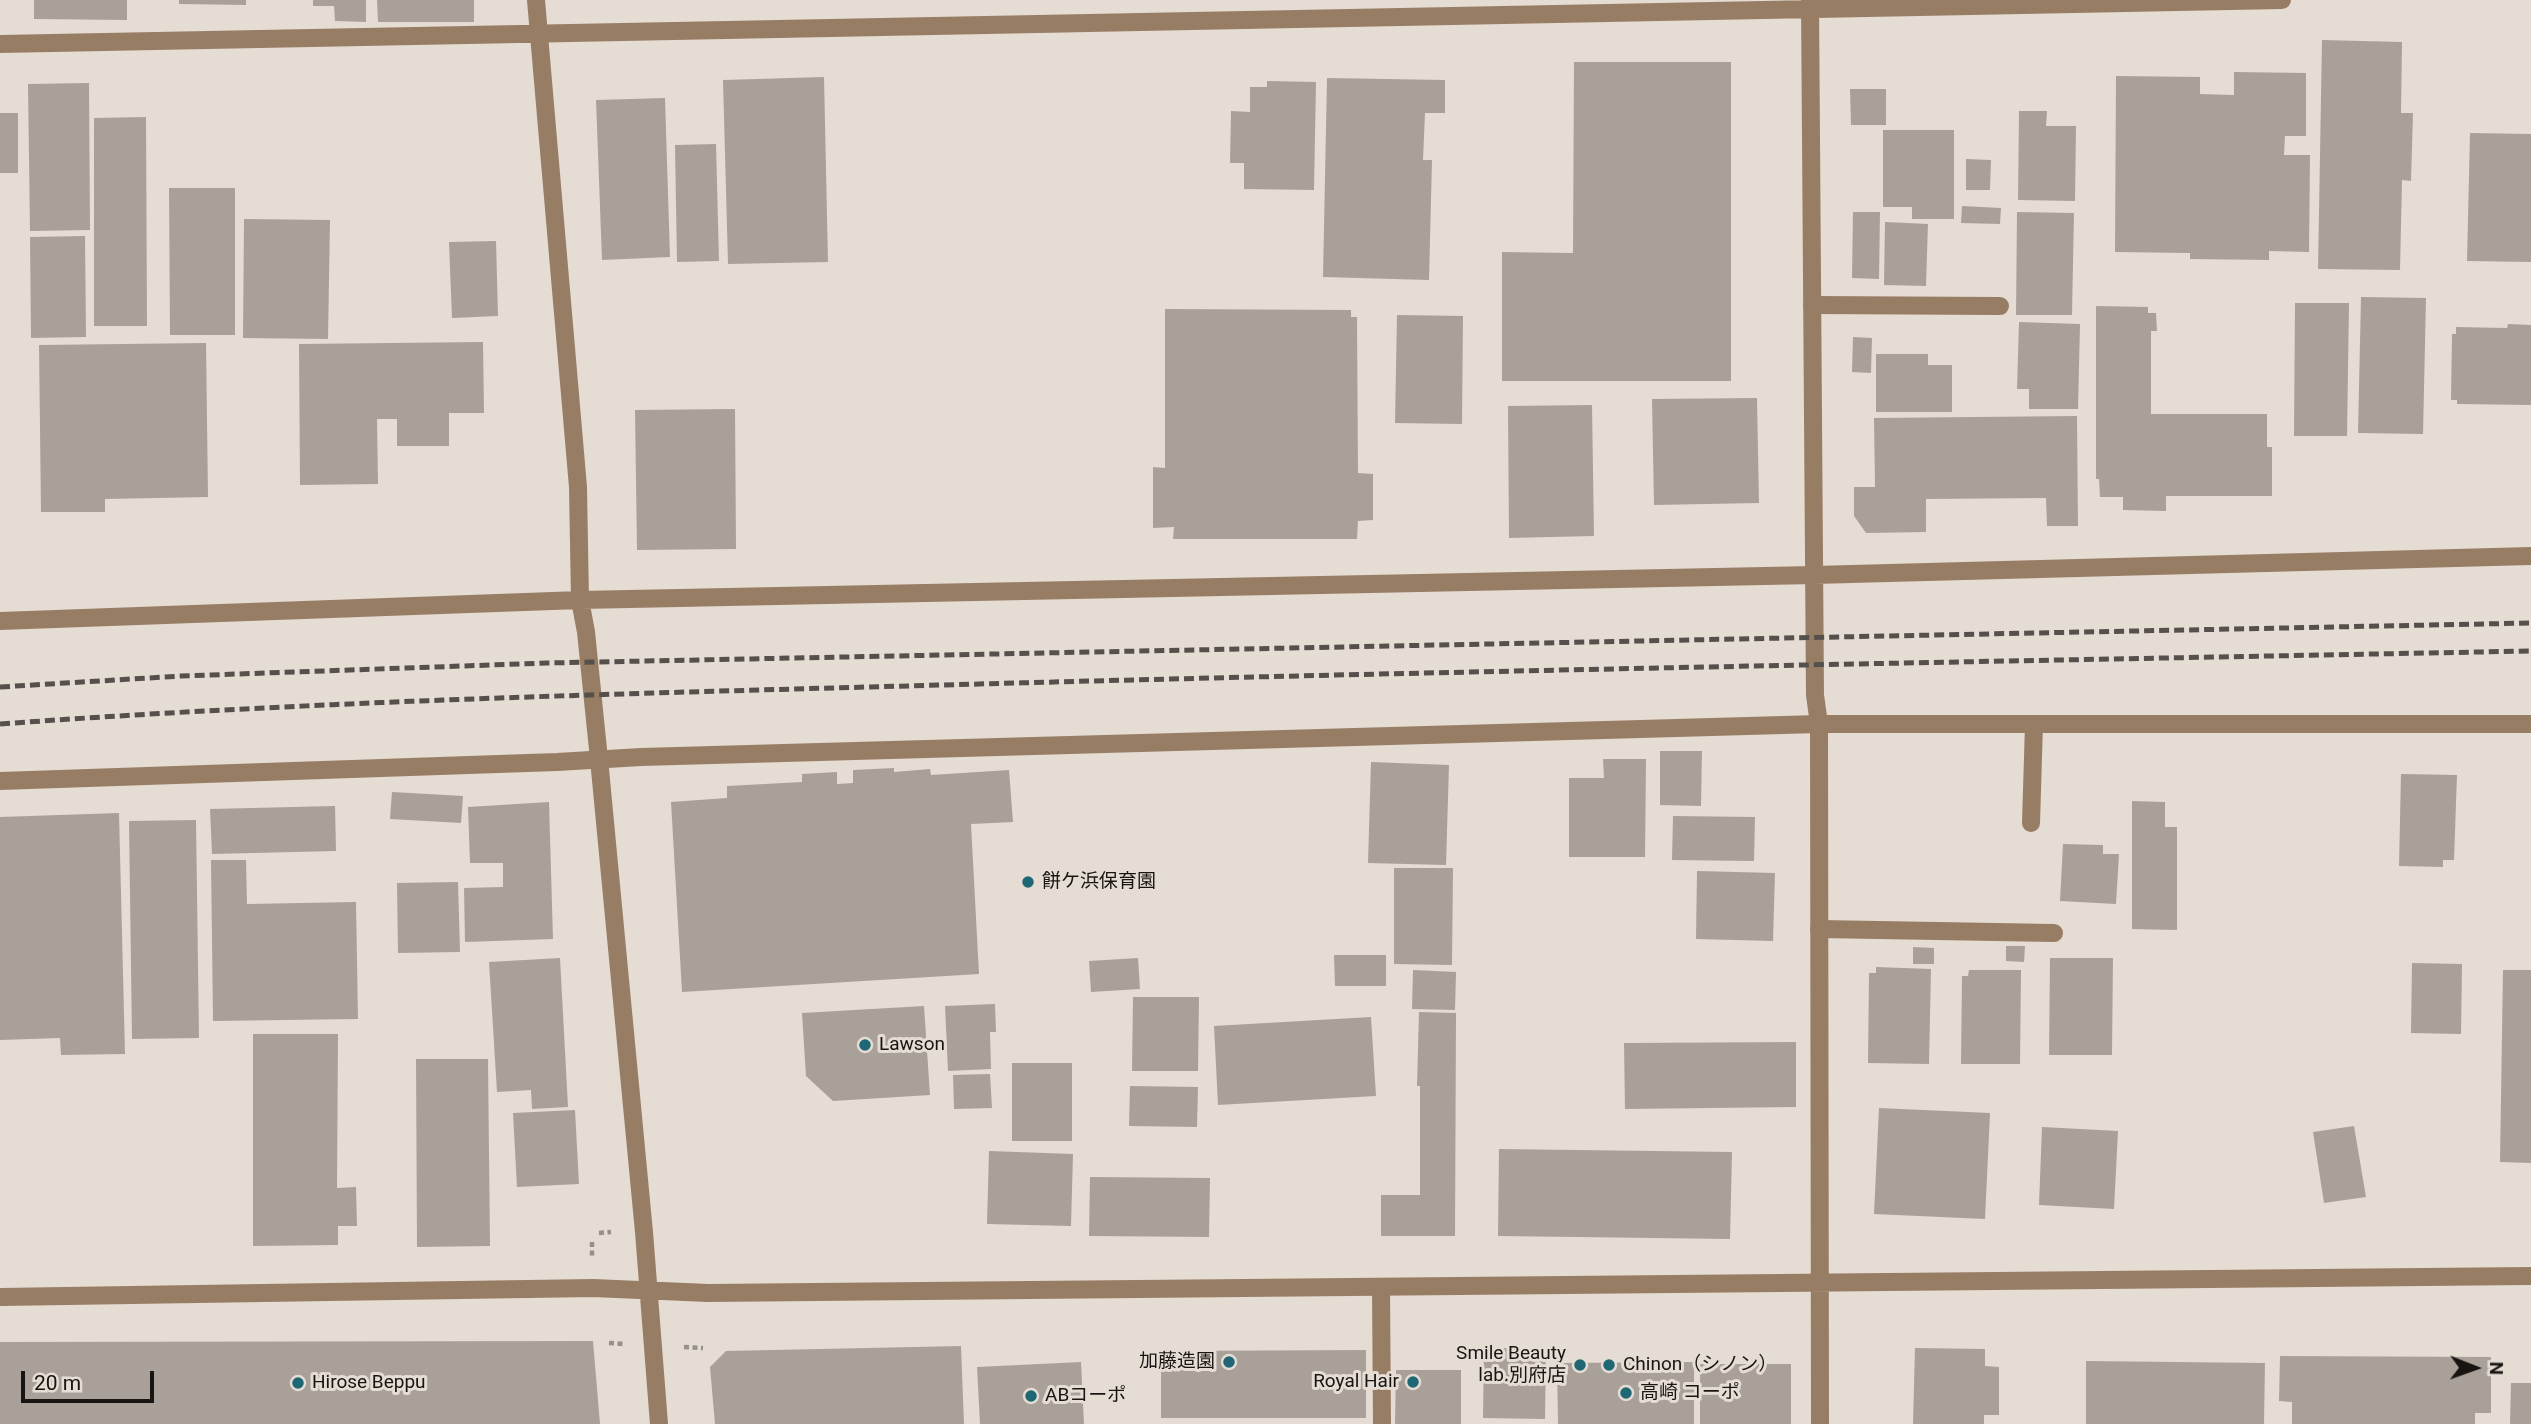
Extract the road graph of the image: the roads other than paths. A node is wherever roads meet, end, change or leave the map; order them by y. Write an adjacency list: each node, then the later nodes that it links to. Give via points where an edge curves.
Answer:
1 (536, 0): 4 (street)
2 (2282, 0): 3 (street)
3 (1810, 5): 4 (street); 6 (street)
4 (539, 34): 5 (street); 10 (street, via 578,487)
5 (0, 44)
6 (1812, 305): 7 (street); 9 (street)
7 (2000, 306)
8 (2531, 556): 9 (street)
9 (1814, 575): 10 (street); 12 (street)
10 (580, 600): 11 (street); 15 (street)
11 (0, 621)
12 (1819, 724): 13 (street); 15 (street); 18 (street)
13 (2034, 724): 14 (street); 17 (street)
14 (2531, 724)
15 (599, 759): 16 (street); 23 (street)
16 (0, 781)
17 (2031, 823)
18 (1819, 929): 19 (street); 21 (street)
19 (2054, 933)
20 (2531, 1276): 21 (street)
21 (1819, 1283): 22 (street); 27 (street)
22 (1381, 1287): 23 (street); 26 (street)
23 (648, 1291): 24 (street); 25 (street)
24 (0, 1297)
25 (659, 1424)
26 (1382, 1424)
27 (1820, 1424)

